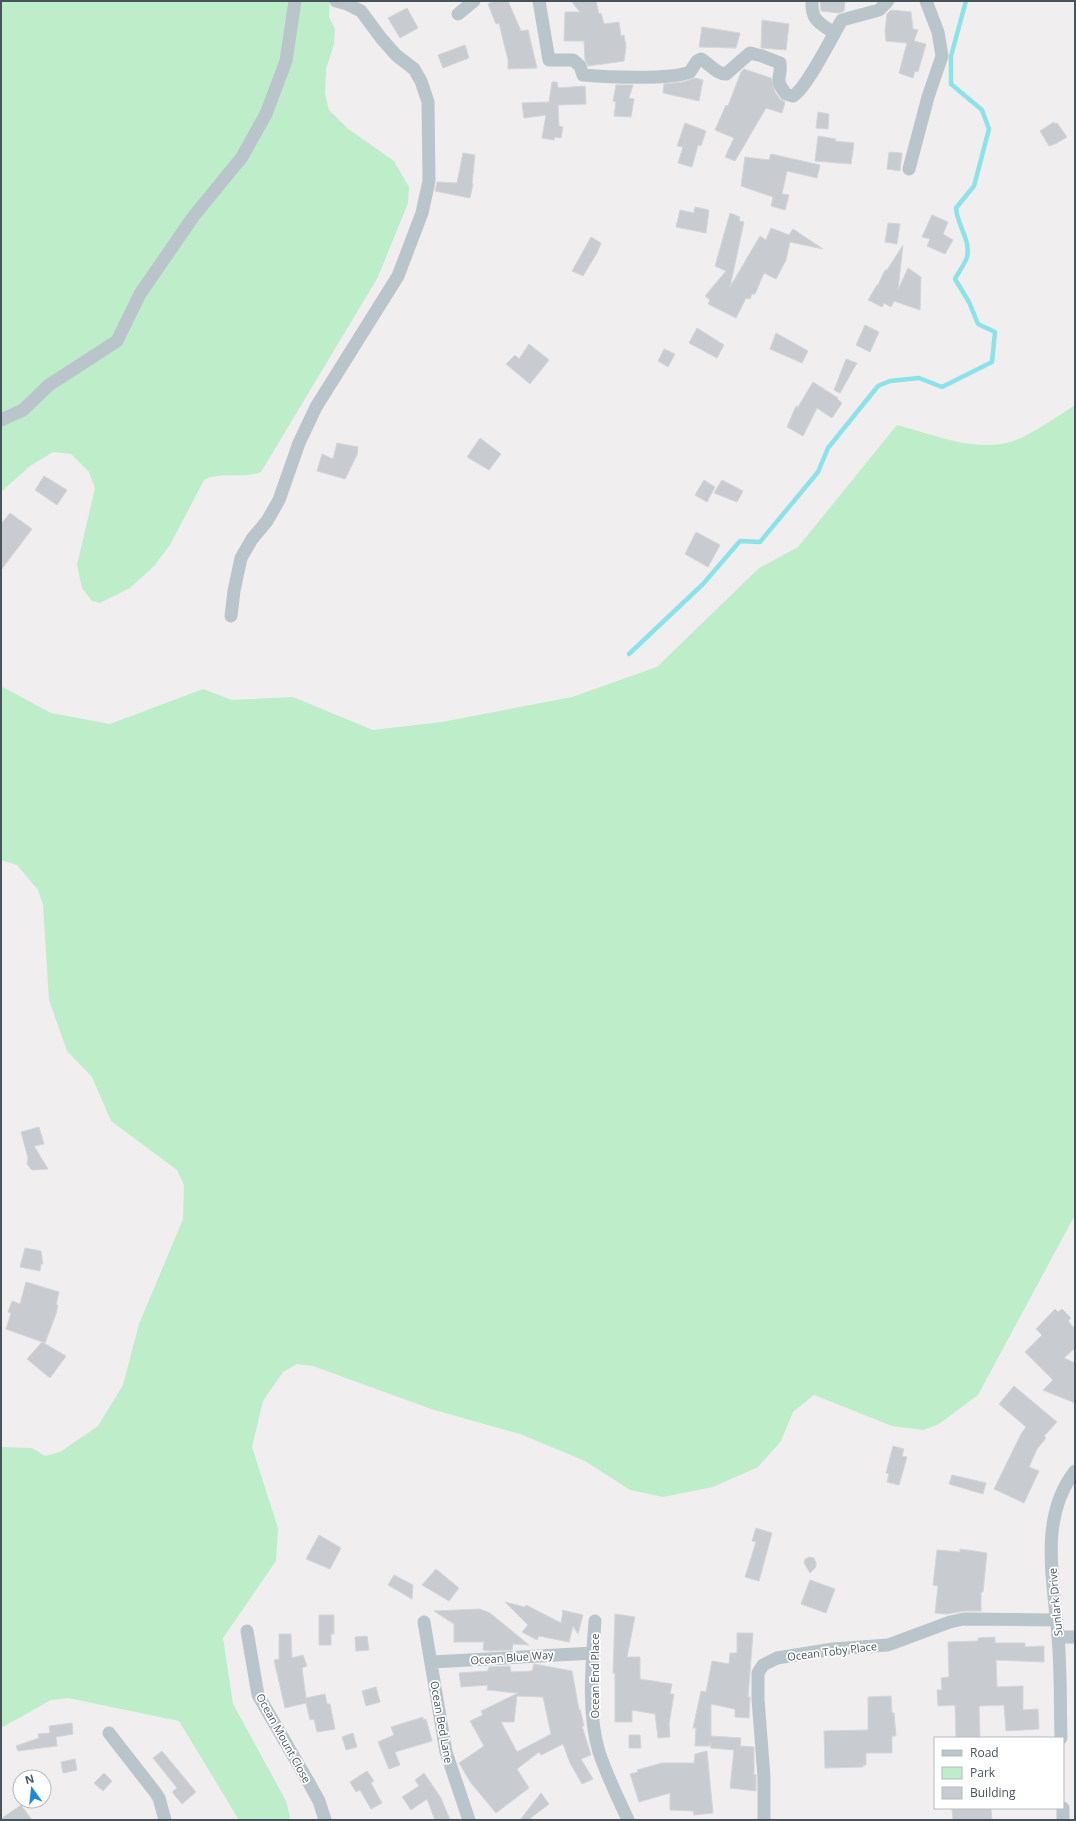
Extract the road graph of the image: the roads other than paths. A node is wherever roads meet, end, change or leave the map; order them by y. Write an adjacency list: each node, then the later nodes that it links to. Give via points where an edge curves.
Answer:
1 (295, 1): 11 (street, via 286,61 266,114 242,156 193,217 140,294 117,341 49,385 23,410)
2 (336, 1): 12 (street, via 361,11 380,38 414,69 421,82 428,102 429,181 422,213 398,276 316,407 299,442 279,500 241,558)
3 (474, 1): 8 (street)
4 (538, 1): 9 (street, via 549,60 573,60 580,66 583,75 680,75 690,72 701,59 716,71 726,74 750,53 780,63 779,86 786,94 793,96 810,75)
5 (812, 1): 9 (street, via 817,22)
6 (888, 1): 9 (street, via 879,10 842,20)
7 (926, 1): 10 (street, via 938,32 942,56)
8 (458, 14)
9 (834, 33)
10 (909, 169)
11 (1, 420)
12 (231, 616)
13 (1075, 1471): 14 (street, Sunlark Drive, via 1055,1508 1051,1543)
14 (1056, 1620): 18 (street, Sunlark Drive); 29 (street, Ocean Toby Place, via 964,1619 888,1645 833,1649 778,1658 763,1665 758,1673 758,1699 764,1777)
15 (595, 1621): 20 (street, Ocean End Place)
16 (424, 1622): 21 (street, Ocean Bed Lane)
17 (247, 1631): 26 (street, Ocean Mount Close, via 258,1695 310,1783)
18 (1058, 1637): 19 (street); 23 (street, Sunlark Drive)
19 (1075, 1637)
20 (593, 1653): 21 (street, Ocean Blue Way); 28 (street, Ocean End Place, via 593,1711 599,1751)
21 (432, 1662): 27 (street, Ocean Bed Lane, via 446,1752)
22 (109, 1733): 25 (street, via 159,1798)
23 (1061, 1737)
24 (1063, 1809): 30 (street)
25 (165, 1820)
26 (325, 1820)
27 (469, 1820)
28 (628, 1820)
29 (764, 1820)
30 (1063, 1820)

